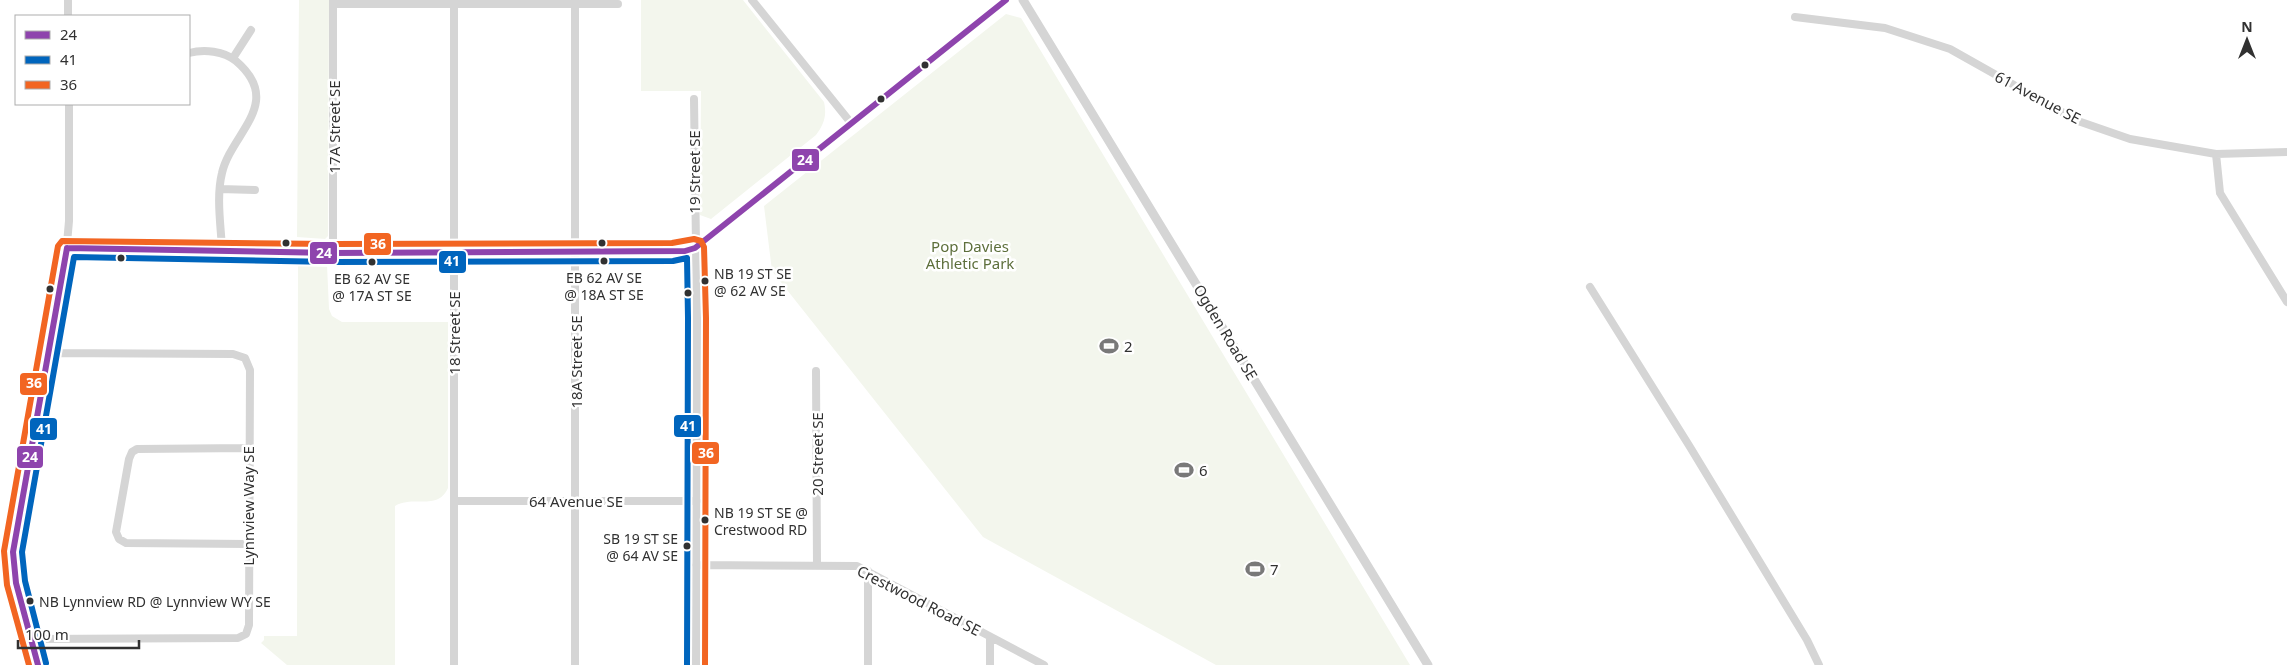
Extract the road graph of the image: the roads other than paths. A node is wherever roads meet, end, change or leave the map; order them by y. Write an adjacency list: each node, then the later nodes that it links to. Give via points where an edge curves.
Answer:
1 (68, 0): 9 (street)
2 (752, 0): 16 (street)
3 (1006, 0): 16 (street)
4 (1023, 0): 48 (street, Ogden Road SE)
5 (333, 2): 6 (street); 25 (street, 17A Street SE)
6 (454, 2): 7 (street); 26 (street, 18 Street SE)
7 (575, 2): 8 (street); 24 (street, 18A Street SE)
8 (618, 4)
9 (68, 15)
10 (1795, 17): 18 (street, 61 Avenue SE, via 1884,28 1941,46 2078,121 2130,139)
11 (251, 30): 13 (street)
12 (190, 53): 13 (street, via 204,50)
13 (233, 58): 19 (street, via 253,82 256,106 251,121 225,160)
14 (694, 99): 22 (street, 19 Street SE)
15 (69, 105): 21 (street)
16 (851, 123): 22 (street)
17 (2287, 152): 18 (street, 61 Avenue SE)
18 (2216, 154): 28 (street, via 2220,194)
19 (220, 189): 20 (street); 23 (street)
20 (255, 190)
21 (67, 248): 23 (street); 29 (street)
22 (695, 248): 24 (street, via 685,252); 34 (street, 19 Street SE)
23 (222, 250): 25 (street)
24 (575, 252): 26 (street); 32 (street, 18A Street SE)
25 (333, 253): 26 (street)
26 (454, 253): 33 (street, 18 Street SE)
27 (1590, 287): 49 (street, via 1720,496)
28 (2287, 302)
29 (49, 353): 31 (street, Lynnview Way SE, via 245,358 250,370); 40 (street, via 13,552 16,583)
30 (816, 372): 37 (street, 20 Street SE)
31 (248, 448): 35 (street, Lynnview Way SE); 35 (street, via 138,449 132,452 116,532 118,539 126,543)
32 (576, 500): 33 (street, 64 Avenue SE); 34 (street, 64 Avenue SE); 43 (street, 18A Street SE)
33 (454, 501): 42 (street, 18 Street SE)
34 (697, 501): 36 (street, 19 Street SE)
35 (248, 544): 40 (street, Lynnview Way SE, via 248,630 243,637)
36 (696, 566): 37 (street, Crestwood Road SE); 44 (street, 19 Street SE)
37 (817, 566): 38 (street, Crestwood Road SE, via 857,566)
38 (868, 571): 39 (street, Crestwood Road SE); 45 (street)
39 (990, 637): 46 (street); 47 (street, Crestwood Road SE)
40 (31, 639): 41 (street)
41 (38, 665)
42 (454, 665)
43 (575, 665)
44 (696, 665)
45 (868, 665)
46 (990, 665)
47 (1044, 665)
48 (1428, 665)
49 (1819, 665)

